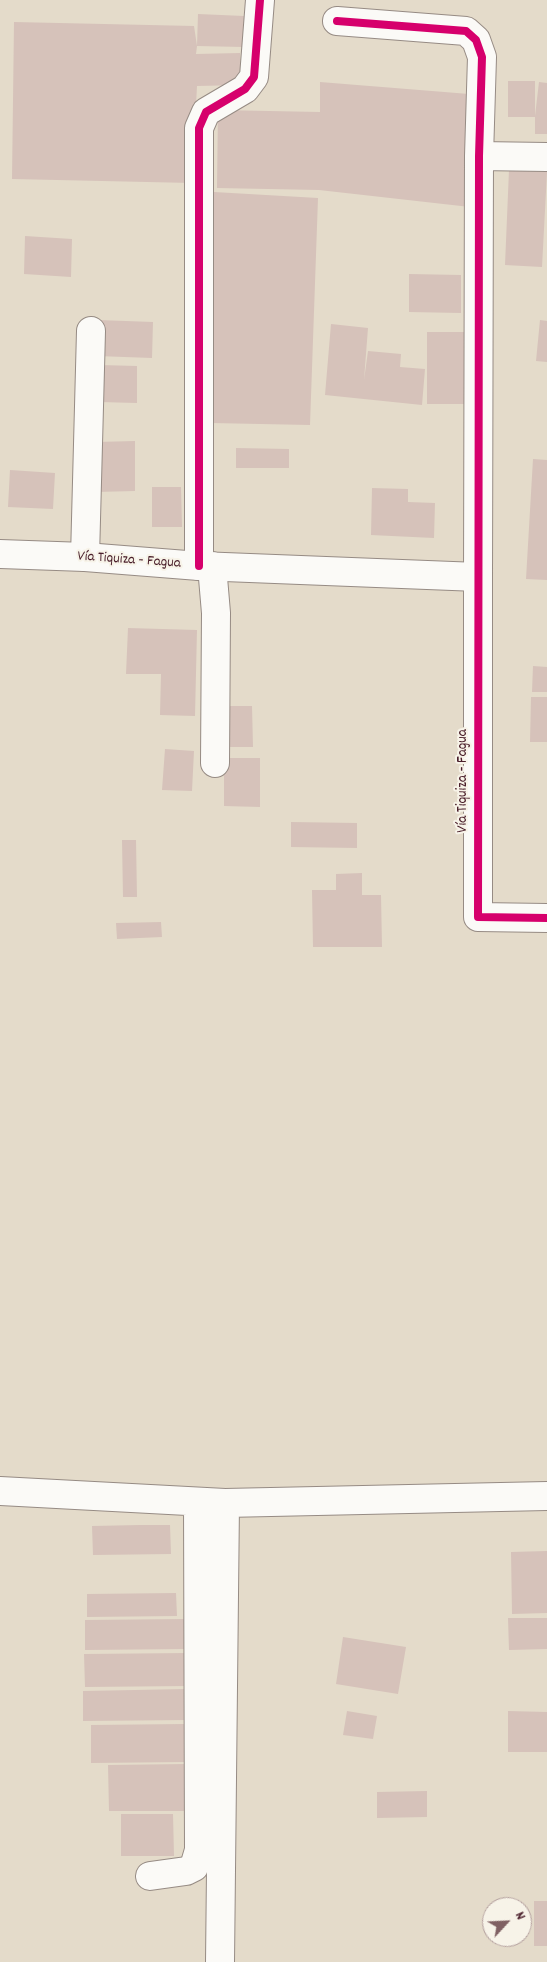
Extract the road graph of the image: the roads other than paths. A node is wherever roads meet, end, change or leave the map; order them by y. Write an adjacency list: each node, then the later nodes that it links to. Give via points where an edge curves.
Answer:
1 (260, 0): 8 (street, via 254,77 245,89 206,112 199,128)
2 (337, 21): 3 (street, via 466,31 476,40 482,56)
3 (479, 156): 4 (street); 9 (street)
4 (547, 157)
5 (91, 331): 7 (street)
6 (0, 554): 7 (street, Vía Tiquiza - Fagua)
7 (85, 557): 8 (street, Vía Tiquiza - Fagua)
8 (206, 566): 9 (street, Vía Tiquiza - Fagua); 10 (street, via 216,613)
9 (478, 577): 11 (street, Vía Tiquiza - Fagua, via 478,917)
10 (215, 763)
11 (547, 918)
12 (0, 1491): 14 (street)
13 (547, 1496): 15 (street)
14 (198, 1502): 15 (street); 16 (street, via 199,1850 194,1867)
15 (225, 1503): 17 (street)
16 (150, 1876)
17 (220, 1962)

